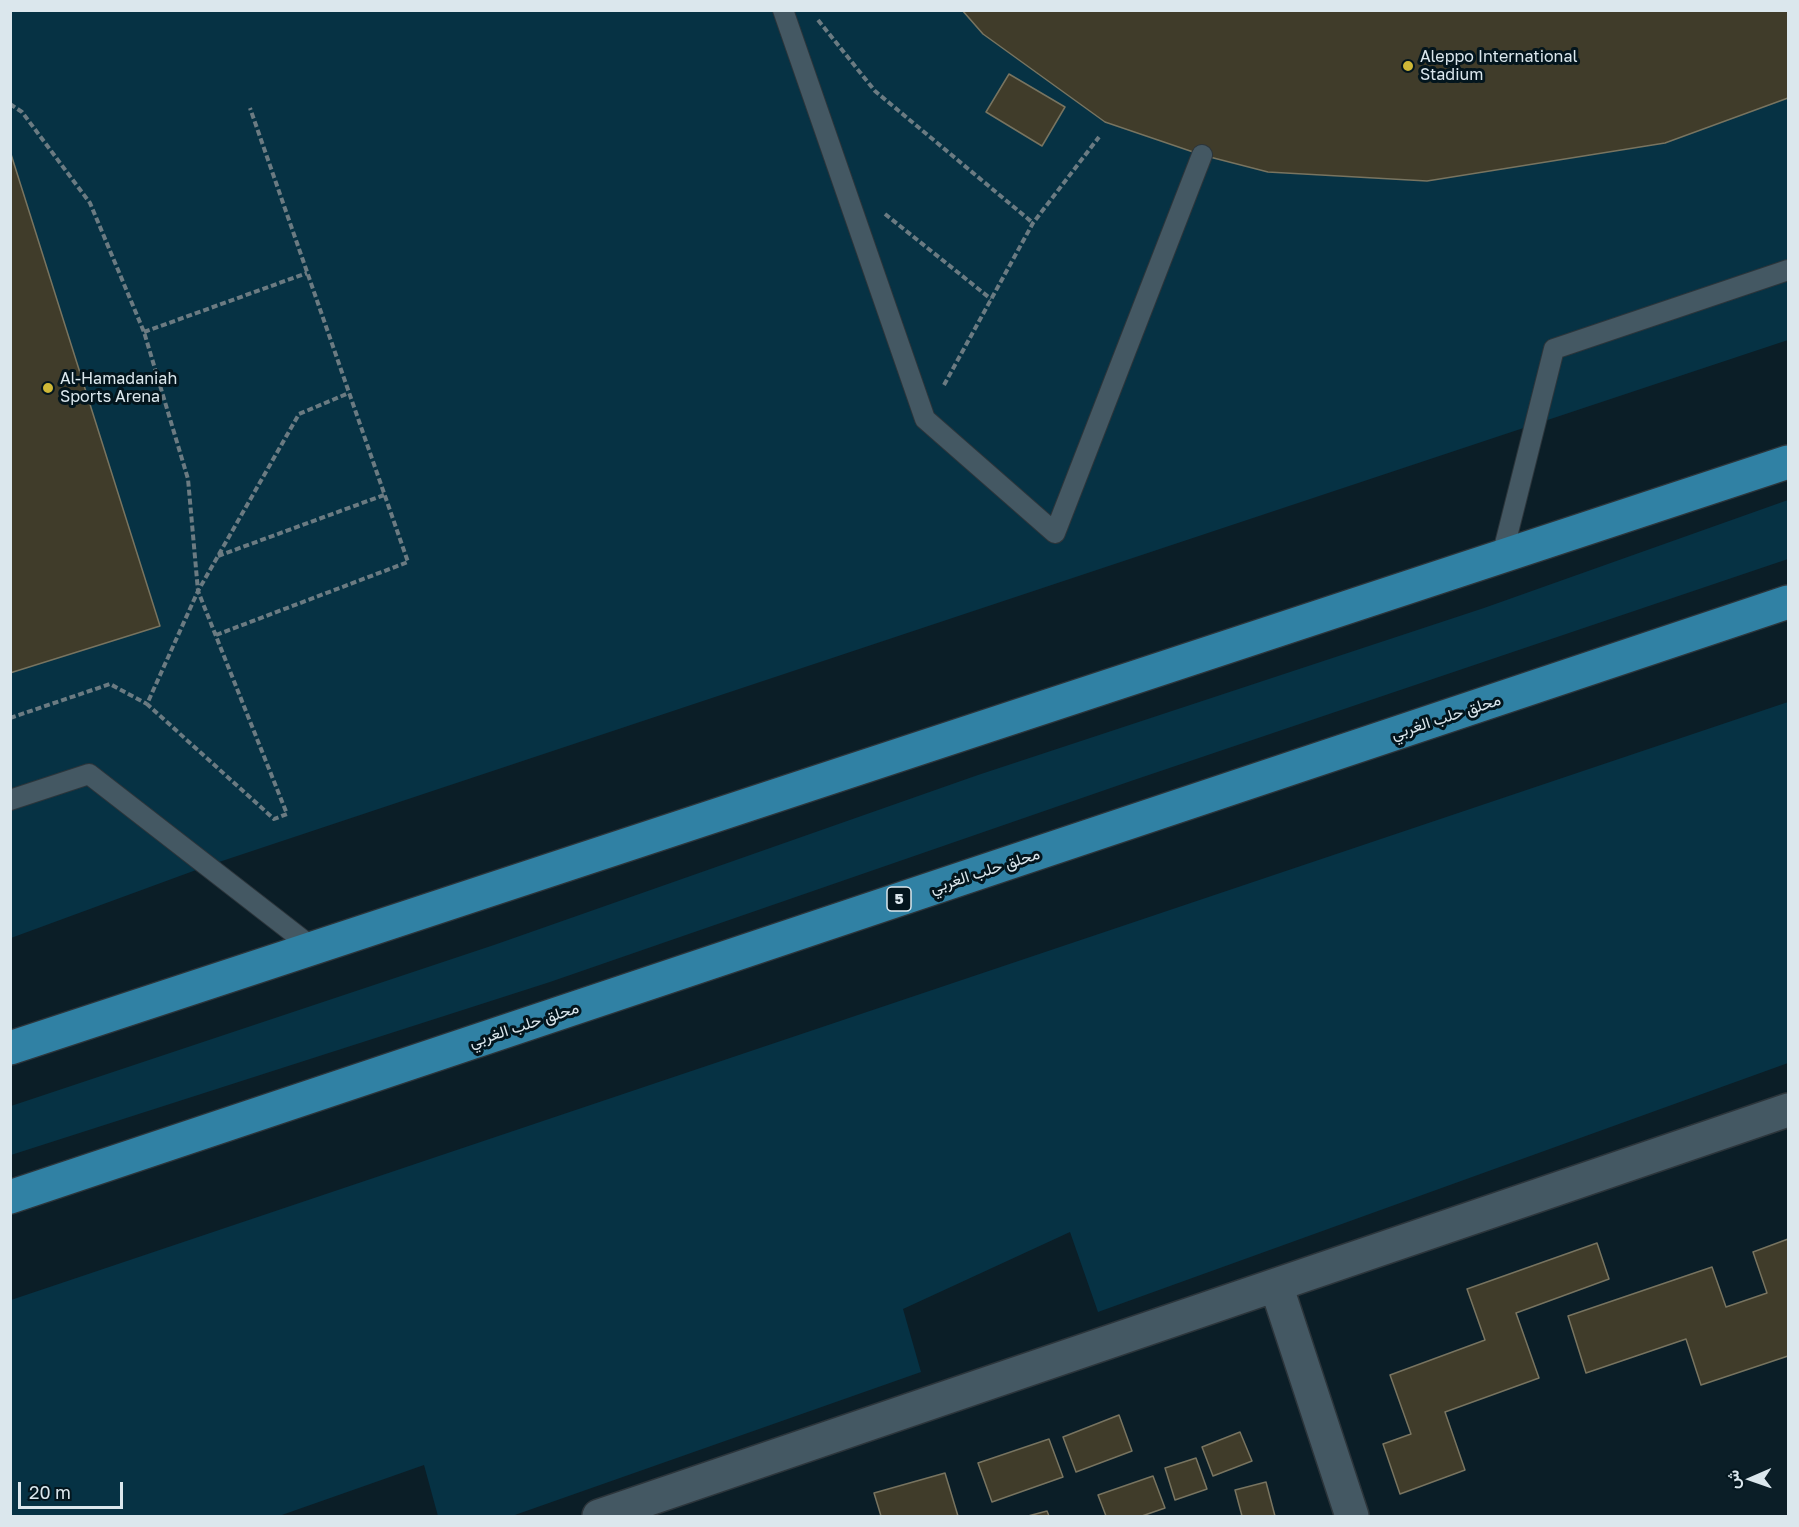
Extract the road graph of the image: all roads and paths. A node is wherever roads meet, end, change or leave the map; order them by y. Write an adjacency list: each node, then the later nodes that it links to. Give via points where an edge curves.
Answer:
1 (783, 10): 7 (lane)
2 (818, 20): 8 (path, via 875,92)
3 (10, 104): 12 (path, via 22,112 90,203)
4 (250, 108): 10 (path)
5 (1099, 137): 8 (path)
6 (1202, 155): 14 (lane, via 1055,533)
7 (842, 180): 11 (path); 14 (lane)
8 (1033, 223): 11 (path)
9 (1788, 270): 18 (lane, via 1554,349)
10 (307, 273): 12 (path); 13 (path)
11 (991, 299): 14 (path)
12 (144, 332): 19 (path, via 188,479)
13 (349, 393): 16 (path); 17 (path, via 299,414)
14 (925, 419)
15 (1788, 462): 18 (highway)
16 (384, 495): 17 (path); 21 (path, via 408,562)
17 (218, 556): 19 (path)
18 (1502, 556): 25 (highway)
19 (198, 591): 21 (path); 22 (path)
20 (1788, 602): 28 (highway, محلق حلب الغربي / 5)
21 (216, 635): 22 (path, via 287,814 274,819)
22 (147, 704): 23 (path, via 110,684)
23 (10, 718)
24 (10, 800): 25 (lane, via 88,774)
25 (313, 948): 26 (highway)
26 (10, 1048)
27 (1788, 1110): 29 (street)
28 (10, 1197)
29 (1276, 1285): 30 (street); 31 (street)
30 (598, 1516)
31 (1352, 1516)

